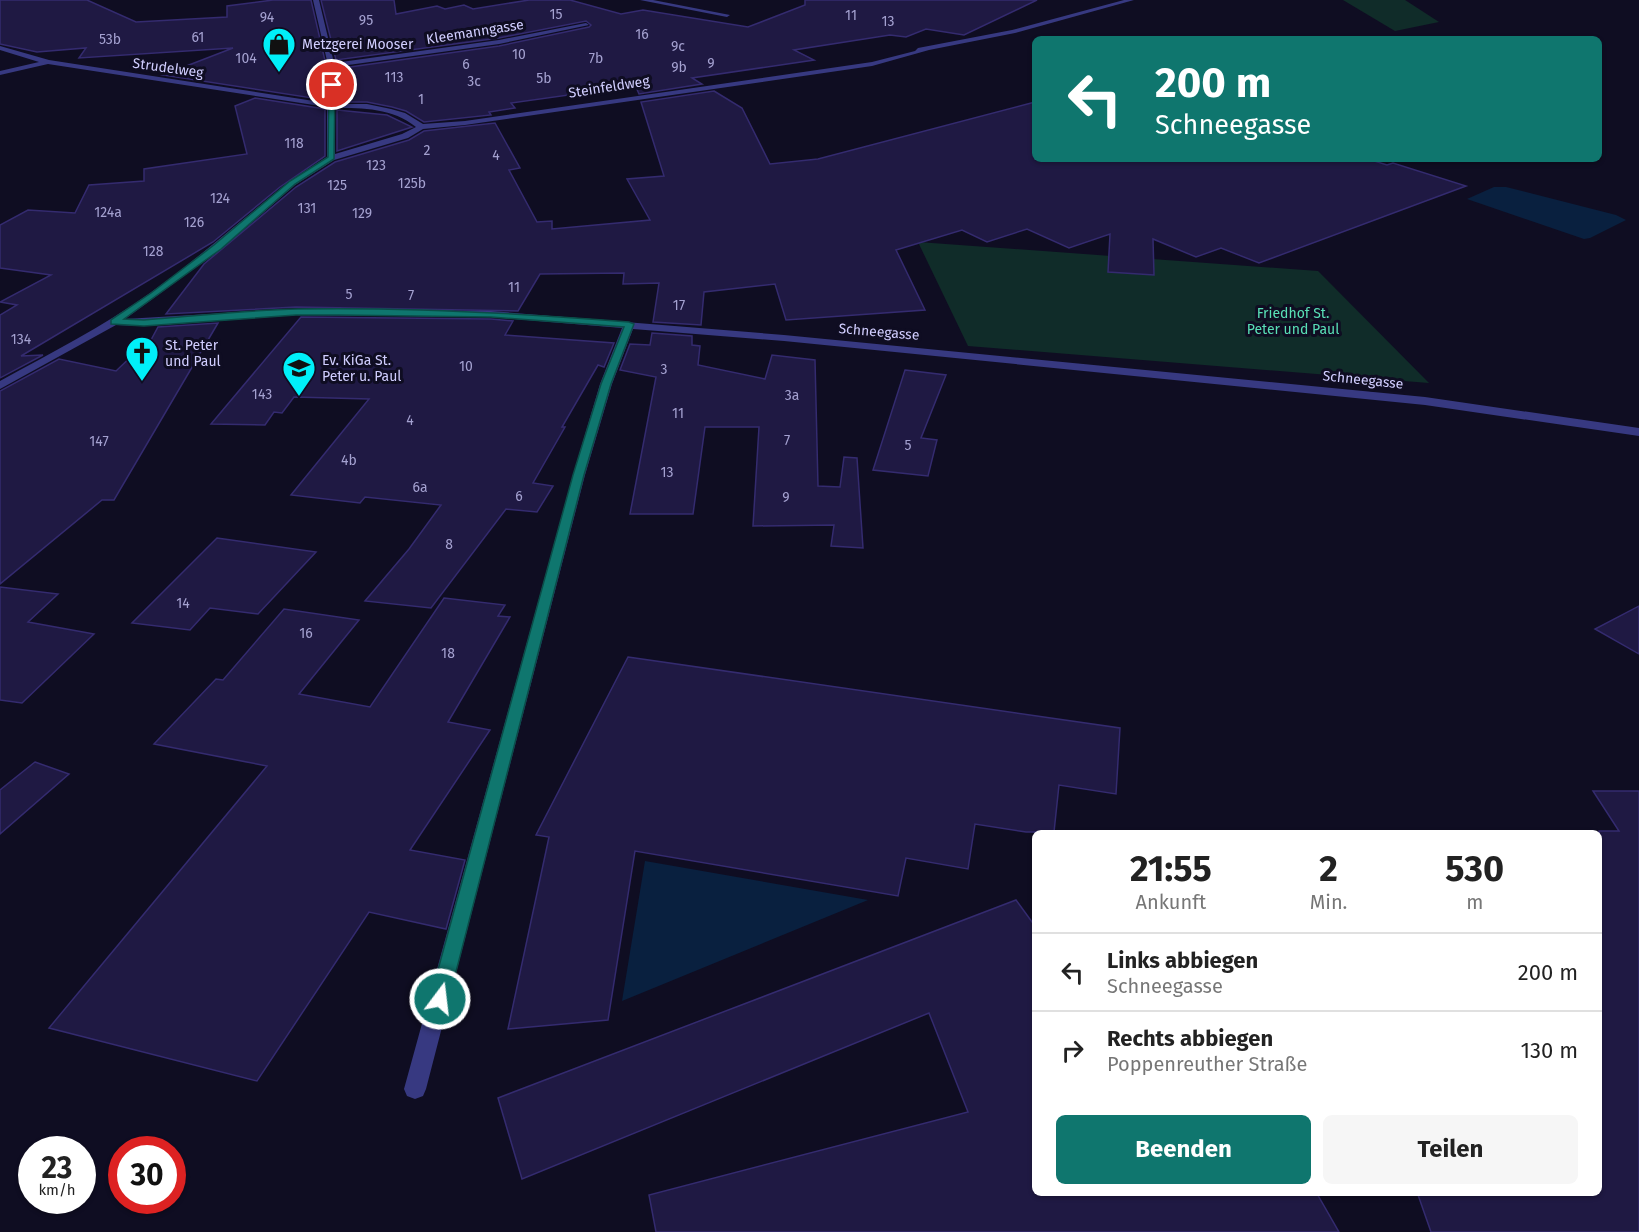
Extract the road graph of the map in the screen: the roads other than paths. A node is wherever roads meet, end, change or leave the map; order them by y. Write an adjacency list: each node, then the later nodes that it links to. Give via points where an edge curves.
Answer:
1 (316, 0): 9 (street)
2 (643, 0): 4 (street)
3 (1131, 0): 7 (street, Steinfeldweg, via 1013,32)
4 (727, 15)
5 (586, 25): 9 (street, Kleemanngasse, via 499,42)
6 (0, 48): 8 (street, Strudelweg)
7 (926, 50): 11 (street, Steinfeldweg, via 872,64); 11 (street, Steinfeldweg, via 874,54)
8 (48, 62): 10 (street); 12 (street, Strudelweg)
9 (331, 65): 12 (street)
10 (0, 73)
11 (802, 73): 13 (street, Steinfeldweg)
12 (333, 106): 13 (street, via 387,110 412,118); 14 (street)
13 (421, 127): 14 (street, Steinfeldweg, via 405,136)
14 (331, 158): 15 (street, Steinfeldweg, via 292,183 218,247)
15 (114, 322): 16 (street, Schneegasse, via 338,312 491,314); 17 (street, Steinfeldweg)
16 (629, 324): 18 (street, Schneegasse, via 1425,401); 19 (street, via 579,475)
17 (0, 386)
18 (1639, 432)
19 (415, 1089)

